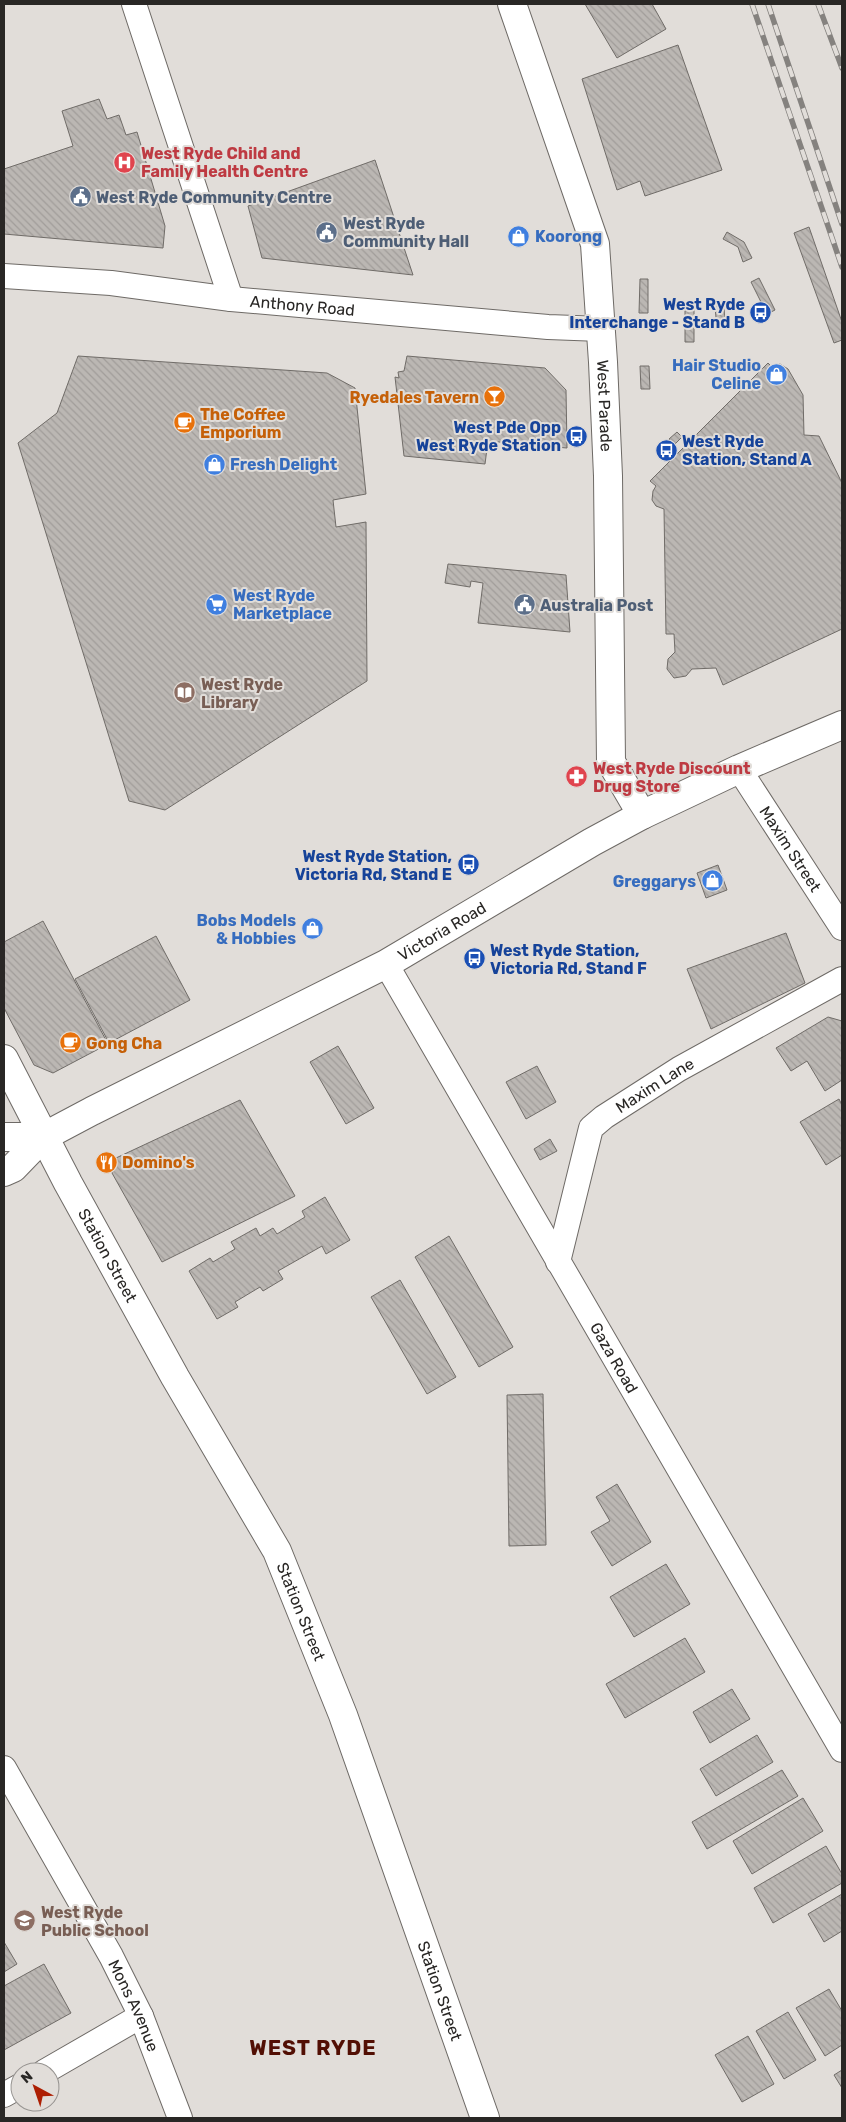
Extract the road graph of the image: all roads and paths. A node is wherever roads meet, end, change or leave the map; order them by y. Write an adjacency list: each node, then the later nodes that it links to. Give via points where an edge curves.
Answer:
1 (134, 4): 4 (street)
2 (512, 4): 5 (main road, West Parade, via 594,244)
3 (4, 276): 4 (street, Anthony Road, via 112,282)
4 (232, 299): 5 (street, Anthony Road)
5 (601, 329): 8 (main road, West Parade, via 608,476 611,762)
6 (842, 725): 7 (main road, Victoria Road)
7 (739, 769): 8 (main road, Victoria Road); 9 (street, Maxim Street)
8 (642, 815): 10 (main road, Victoria Road)
9 (842, 928)
10 (386, 964): 14 (main road, Victoria Road); 16 (street, Gaza Road)
11 (842, 979): 16 (street, Maxim Lane, via 679,1070 590,1128)
12 (4, 1059): 14 (main road, Station Street)
13 (4, 1137): 14 (main road, Victoria Road)
14 (43, 1137): 15 (main road, Victoria Road, via 13,1168); 22 (main road, Station Street, via 175,1377 277,1551 343,1715)
15 (4, 1172)
16 (558, 1262): 17 (street, Gaza Road)
17 (842, 1750)
18 (4, 1768): 19 (street, Mons Avenue, via 111,1956)
19 (141, 2016): 20 (street); 21 (street, Mons Avenue)
20 (60, 2063)
21 (180, 2118)
22 (485, 2118)

